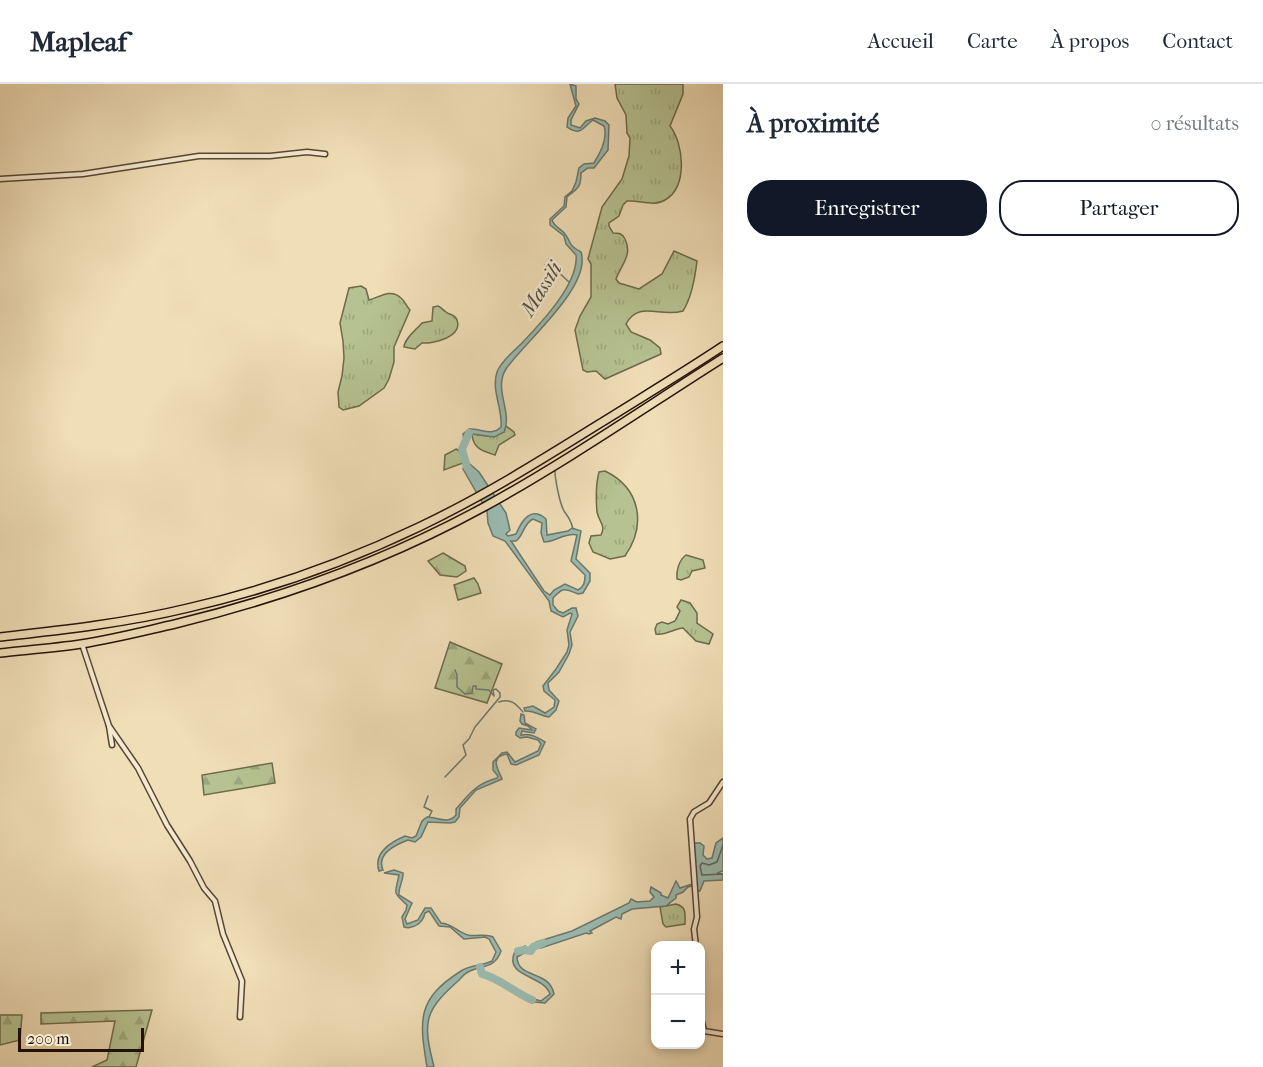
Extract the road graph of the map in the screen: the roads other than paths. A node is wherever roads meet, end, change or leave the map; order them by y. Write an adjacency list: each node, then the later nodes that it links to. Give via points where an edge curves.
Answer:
1 (325, 154): 2 (street, via 199,156 84,174)
2 (0, 179)
3 (723, 346): 5 (highway, via 492,490 380,545 294,578 189,608 111,625)
4 (723, 358): 6 (highway, via 482,508 360,565 297,589 204,616)
5 (0, 637)
6 (82, 644): 7 (highway); 8 (street)
7 (0, 653)
8 (109, 726): 9 (street); 12 (street, via 138,768 167,825 214,901 242,981)
9 (112, 745)
10 (723, 783): 11 (street, via 706,806 690,819)
11 (696, 941)
12 (240, 1017)
13 (705, 1031): 14 (street)
14 (723, 1034)

